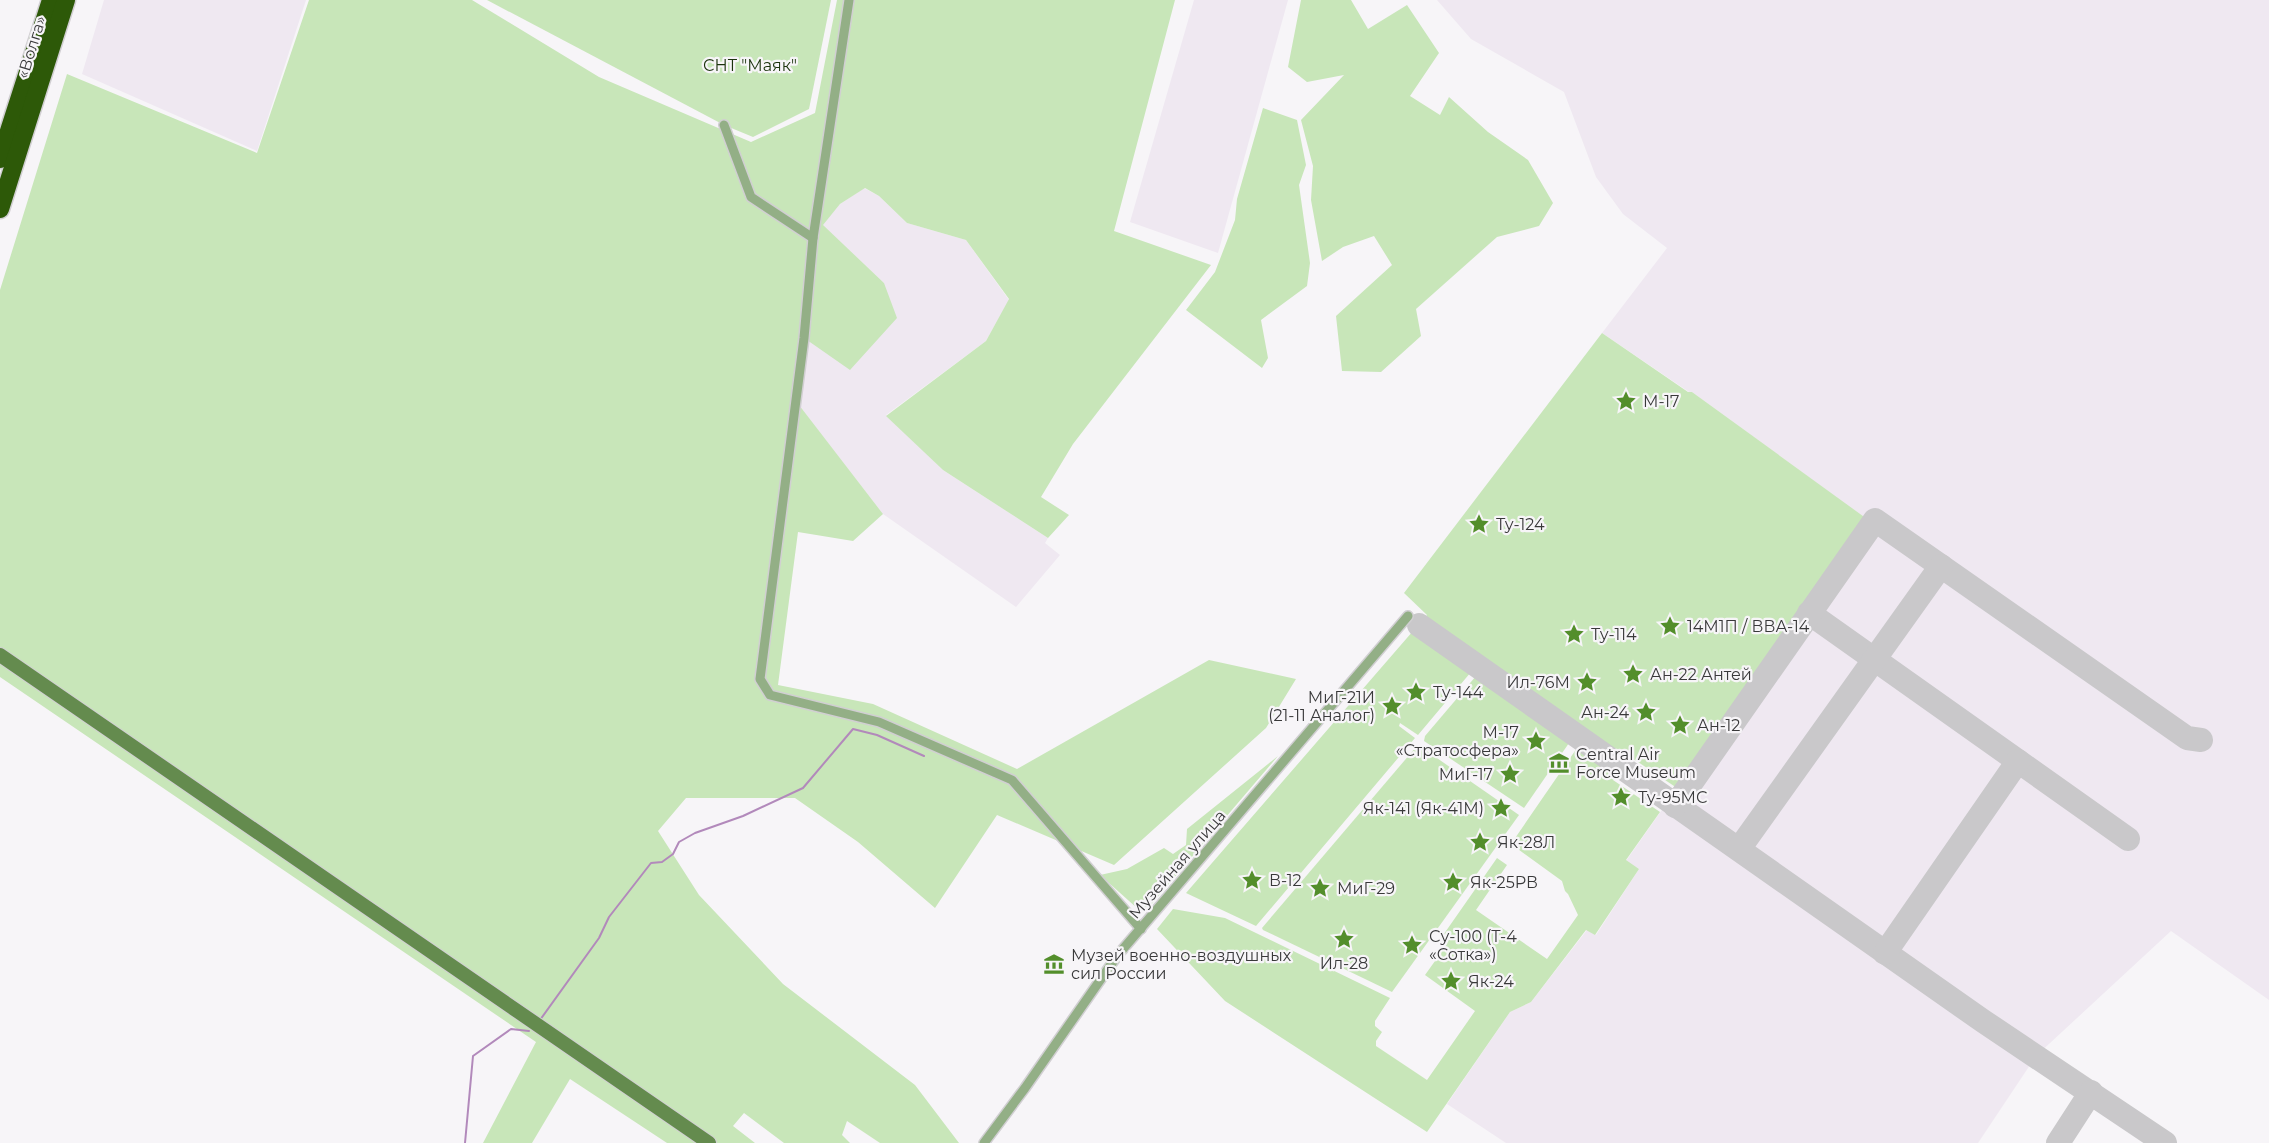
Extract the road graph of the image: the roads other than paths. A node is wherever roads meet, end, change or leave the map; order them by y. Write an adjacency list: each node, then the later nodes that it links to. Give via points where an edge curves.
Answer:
1 (51, 0): 5 (highway, «Волга»)
2 (66, 0): 6 (highway, «Волга»)
3 (849, 0): 7 (street)
4 (724, 125): 7 (street, via 751,197)
5 (0, 159)
6 (0, 209)
7 (813, 238): 10 (street, via 760,679 770,695 879,722 1012,780)
8 (1408, 616): 10 (street, Музейная улица)
9 (0, 655): 11 (street)
10 (1141, 928): 12 (street, Музейная улица)
11 (709, 1143)
12 (984, 1143)

